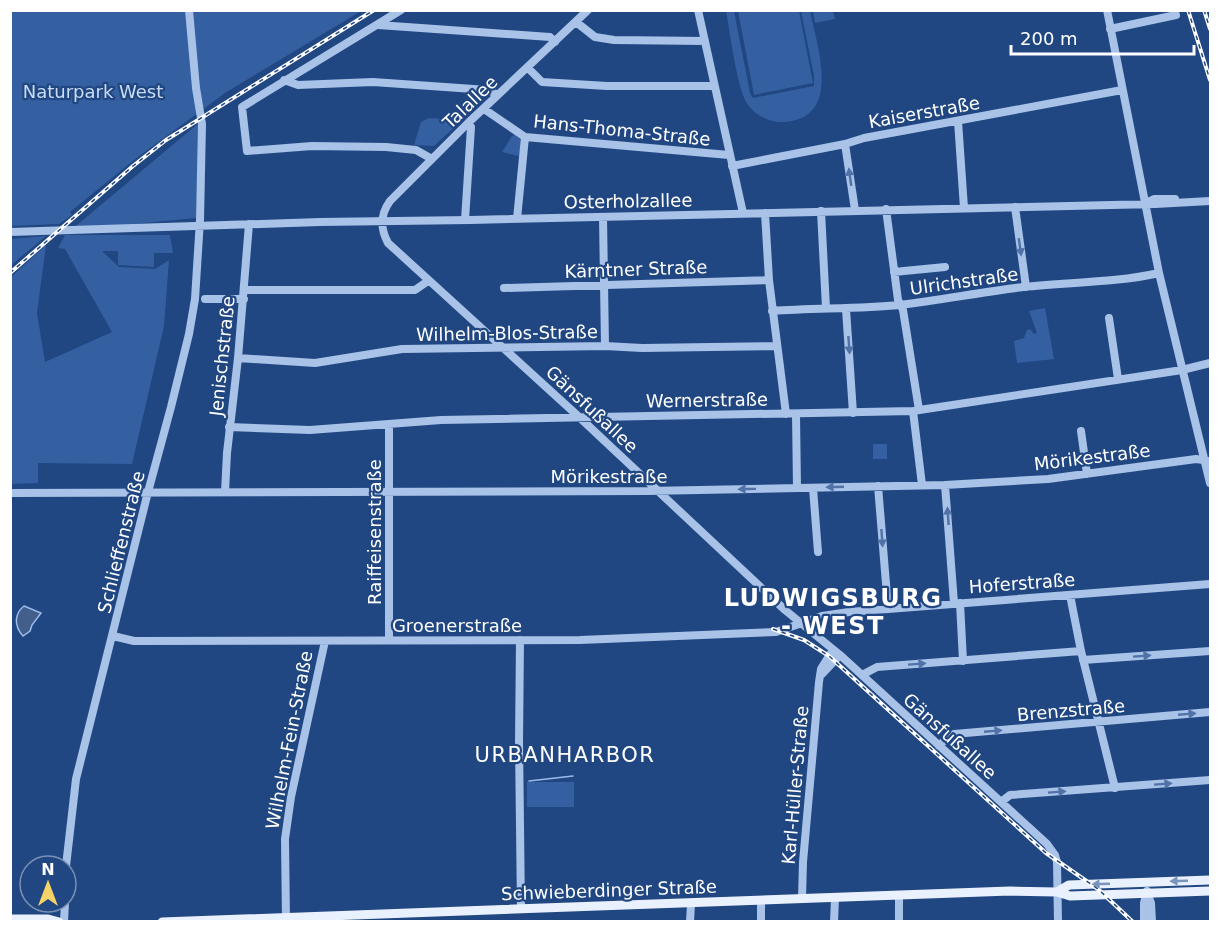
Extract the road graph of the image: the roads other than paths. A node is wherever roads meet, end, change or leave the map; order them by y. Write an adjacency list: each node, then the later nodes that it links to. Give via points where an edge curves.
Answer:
1 (189, 10): 39 (street, Schlieffenstraße, via 202,124)
2 (401, 10): 8 (street)
3 (588, 10): 7 (street, Talallee)
4 (698, 10): 10 (street)
5 (1107, 10): 9 (street)
6 (1176, 15): 9 (street)
7 (576, 22): 10 (street, via 595,37 614,40); 11 (street, Talallee)
8 (378, 25): 11 (street, via 550,38); 13 (street)
9 (1110, 29): 15 (street)
10 (705, 41): 14 (street)
11 (555, 42): 12 (street, Talallee)
12 (528, 68): 14 (street, via 542,82); 16 (street, Talallee)
13 (284, 80): 16 (street, via 298,85 373,82 476,89); 23 (street, via 242,107 247,151 312,146 386,147 416,150)
14 (714, 86): 22 (street)
15 (1122, 90): 18 (street, Kaiserstraße); 26 (street)
16 (498, 95): 17 (street, Talallee)
17 (484, 109): 19 (street, Talallee); 20 (street, Hans-Thoma-Straße)
18 (958, 121): 21 (street, Kaiserstraße); 28 (street)
19 (468, 123): 23 (street, Talallee); 36 (street, via 471,127)
20 (525, 137): 22 (street, Hans-Thoma-Straße); 35 (street)
21 (845, 144): 24 (street, Kaiserstraße); 30 (street, one-way to 21)
22 (729, 155): 24 (street)
23 (432, 159): 37 (street, Talallee, via 390,201)
24 (732, 166): 32 (street)
25 (1210, 201): 26 (street, Osterholzallee)
26 (1144, 203): 27 (street, Osterholzallee); 43 (street)
27 (1015, 207): 28 (street, Osterholzallee); 47 (street, one-way to 47)
28 (964, 208): 29 (street, Osterholzallee)
29 (886, 209): 30 (street, Osterholzallee); 42 (street)
30 (855, 210): 31 (street, Osterholzallee)
31 (821, 211): 33 (street, Osterholzallee); 52 (street)
32 (743, 213): 33 (street, Osterholzallee); 34 (street, Osterholzallee)
33 (765, 213): 44 (street)
34 (603, 217): 35 (street, Osterholzallee); 46 (street)
35 (517, 219): 36 (street, Osterholzallee)
36 (465, 220): 37 (street, Osterholzallee)
37 (382, 221): 38 (street, Osterholzallee); 45 (street, Gänsfußallee, via 388,243)
38 (249, 224): 39 (street, Osterholzallee); 49 (street, Jenischstraße)
39 (200, 225): 40 (street, Osterholzallee); 81 (street, Schlieffenstraße, via 189,334)
40 (10, 232)
41 (945, 267): 42 (street)
42 (894, 272): 51 (street)
43 (1159, 273): 47 (street, Ulrichstraße); 61 (street)
44 (769, 280): 46 (street, Kärntner Straße); 54 (street)
45 (428, 281): 49 (street, via 414,290); 58 (street, Gänsfußallee)
46 (603, 286): 48 (street, Kärntner Straße); 56 (street)
47 (1026, 287): 51 (street, Ulrichstraße)
48 (504, 288)
49 (244, 294): 50 (street); 59 (street, Jenischstraße)
50 (205, 298)
51 (901, 305): 53 (street, Ulrichstraße); 63 (street)
52 (826, 308): 53 (street, Ulrichstraße); 54 (street, Ulrichstraße)
53 (846, 309): 64 (street, one-way to 64)
54 (772, 311): 57 (street)
55 (1109, 318): 62 (street)
56 (605, 346): 57 (street, Wilhelm-Blos-Straße); 58 (street, Wilhelm-Blos-Straße)
57 (777, 346): 65 (street)
58 (503, 347): 59 (street, Wilhelm-Blos-Straße, via 402,350 315,363); 67 (street, Gänsfußallee)
59 (238, 358): 69 (street, Jenischstraße)
60 (1210, 363): 61 (street, Wernerstraße)
61 (1182, 370): 62 (street, Wernerstraße); 71 (street)
62 (1118, 379): 63 (street, Wernerstraße)
63 (916, 410): 64 (street, Wernerstraße); 74 (street)
64 (853, 412): 66 (street, Wernerstraße)
65 (786, 414): 66 (street, Wernerstraße); 67 (street, Wernerstraße)
66 (796, 414): 78 (street)
67 (578, 416): 68 (street, Wernerstraße); 80 (street, Gänsfußallee)
68 (388, 424): 69 (street, Wernerstraße, via 310,430); 79 (street, Raiffeisenstraße)
69 (229, 427): 82 (street, Jenischstraße)
70 (1081, 431): 72 (street)
71 (1208, 461): 72 (street, Mörikestraße, via 1184,460); 73 (street)
72 (1087, 474): 75 (street, Mörikestraße)
73 (1210, 483)
74 (922, 485): 75 (street, Mörikestraße); 76 (street, Mörikestraße)
75 (945, 485): 87 (street, one-way to 75)
76 (878, 486): 77 (street, Mörikestraße, one-way to 77); 88 (street, one-way to 88)
77 (813, 488): 78 (street, Mörikestraße); 84 (street)
78 (797, 489): 80 (street, Mörikestraße, one-way to 80)
79 (390, 491): 80 (street, Mörikestraße); 82 (street, Mörikestraße); 91 (street, Raiffeisenstraße)
80 (657, 491): 89 (street, Gänsfußallee)
81 (148, 492): 82 (street, Mörikestraße); 83 (street, Mörikestraße); 90 (street, Schlieffenstraße)
82 (225, 492)
83 (10, 494)
84 (818, 552)
85 (1210, 584): 86 (street, Hoferstraße)
86 (1070, 595): 87 (street, Hoferstraße); 94 (street)
87 (957, 603): 88 (street, Hoferstraße); 98 (street)
88 (888, 608): 89 (street, Hoferstraße, via 822,616)
89 (800, 623): 92 (street, Groenerstraße, via 776,632); 96 (street, Gänsfußallee)
90 (113, 636): 93 (street, Groenerstraße, via 134,641); 106 (street, Schlieffenstraße, via 76,779)
91 (389, 640): 92 (street, Groenerstraße); 93 (street, Groenerstraße)
92 (520, 640): 117 (street)
93 (324, 641): 119 (street, Wilhelm-Fein-Straße, via 285,839)
94 (1081, 651): 97 (street); 98 (street)
95 (1210, 651): 97 (street, one-way to 95)
96 (836, 653): 99 (street, Gänsfußallee); 113 (street, Karl-Hüller-Straße, via 820,675)
97 (1083, 660): 101 (street)
98 (963, 661): 99 (street, one-way to 98, via 877,667)
99 (862, 675): 102 (street, Gänsfußallee)
100 (1210, 712): 101 (street, Brenzstraße, one-way to 100)
101 (1099, 723): 102 (street, Brenzstraße, one-way to 101, via 954,734); 104 (street)
102 (939, 746): 105 (street, Gänsfußallee)
103 (1210, 780): 104 (street, one-way to 103)
104 (1114, 788): 105 (street, one-way to 104, via 1010,795)
105 (1001, 802): 110 (street, Gänsfußallee, via 1055,855)
106 (67, 854)
107 (1210, 880): 108 (main road, Schwieberdinger Straße, one-way to 108)
108 (1147, 883): 110 (main road, Schwieberdinger Straße, one-way to 110, via 1069,885); 111 (street)
109 (1210, 891): 111 (main road, Schwieberdinger Straße)
110 (1058, 892): 111 (main road, Schwieberdinger Straße, via 1070,896); 112 (main road, Schwieberdinger Straße); 126 (street, Gänsfußallee)
111 (1147, 893): 127 (street); 128 (street)
112 (899, 895): 114 (main road, Schwieberdinger Straße); 125 (street)
113 (802, 898): 114 (main road, Schwieberdinger Straße); 115 (main road, Schwieberdinger Straße)
114 (835, 898): 124 (street)
115 (761, 900): 116 (main road, Schwieberdinger Straße); 123 (street)
116 (691, 904): 117 (main road, Schwieberdinger Straße); 122 (street)
117 (521, 909): 119 (main road, Schwieberdinger Straße)
118 (10, 919): 120 (main road)
119 (286, 919): 121 (main road, Schwieberdinger Straße)
120 (58, 921)
121 (162, 921)
122 (690, 921)
123 (760, 921)
124 (834, 921)
125 (899, 921)
126 (1058, 921)
127 (1144, 921)
128 (1152, 921)

